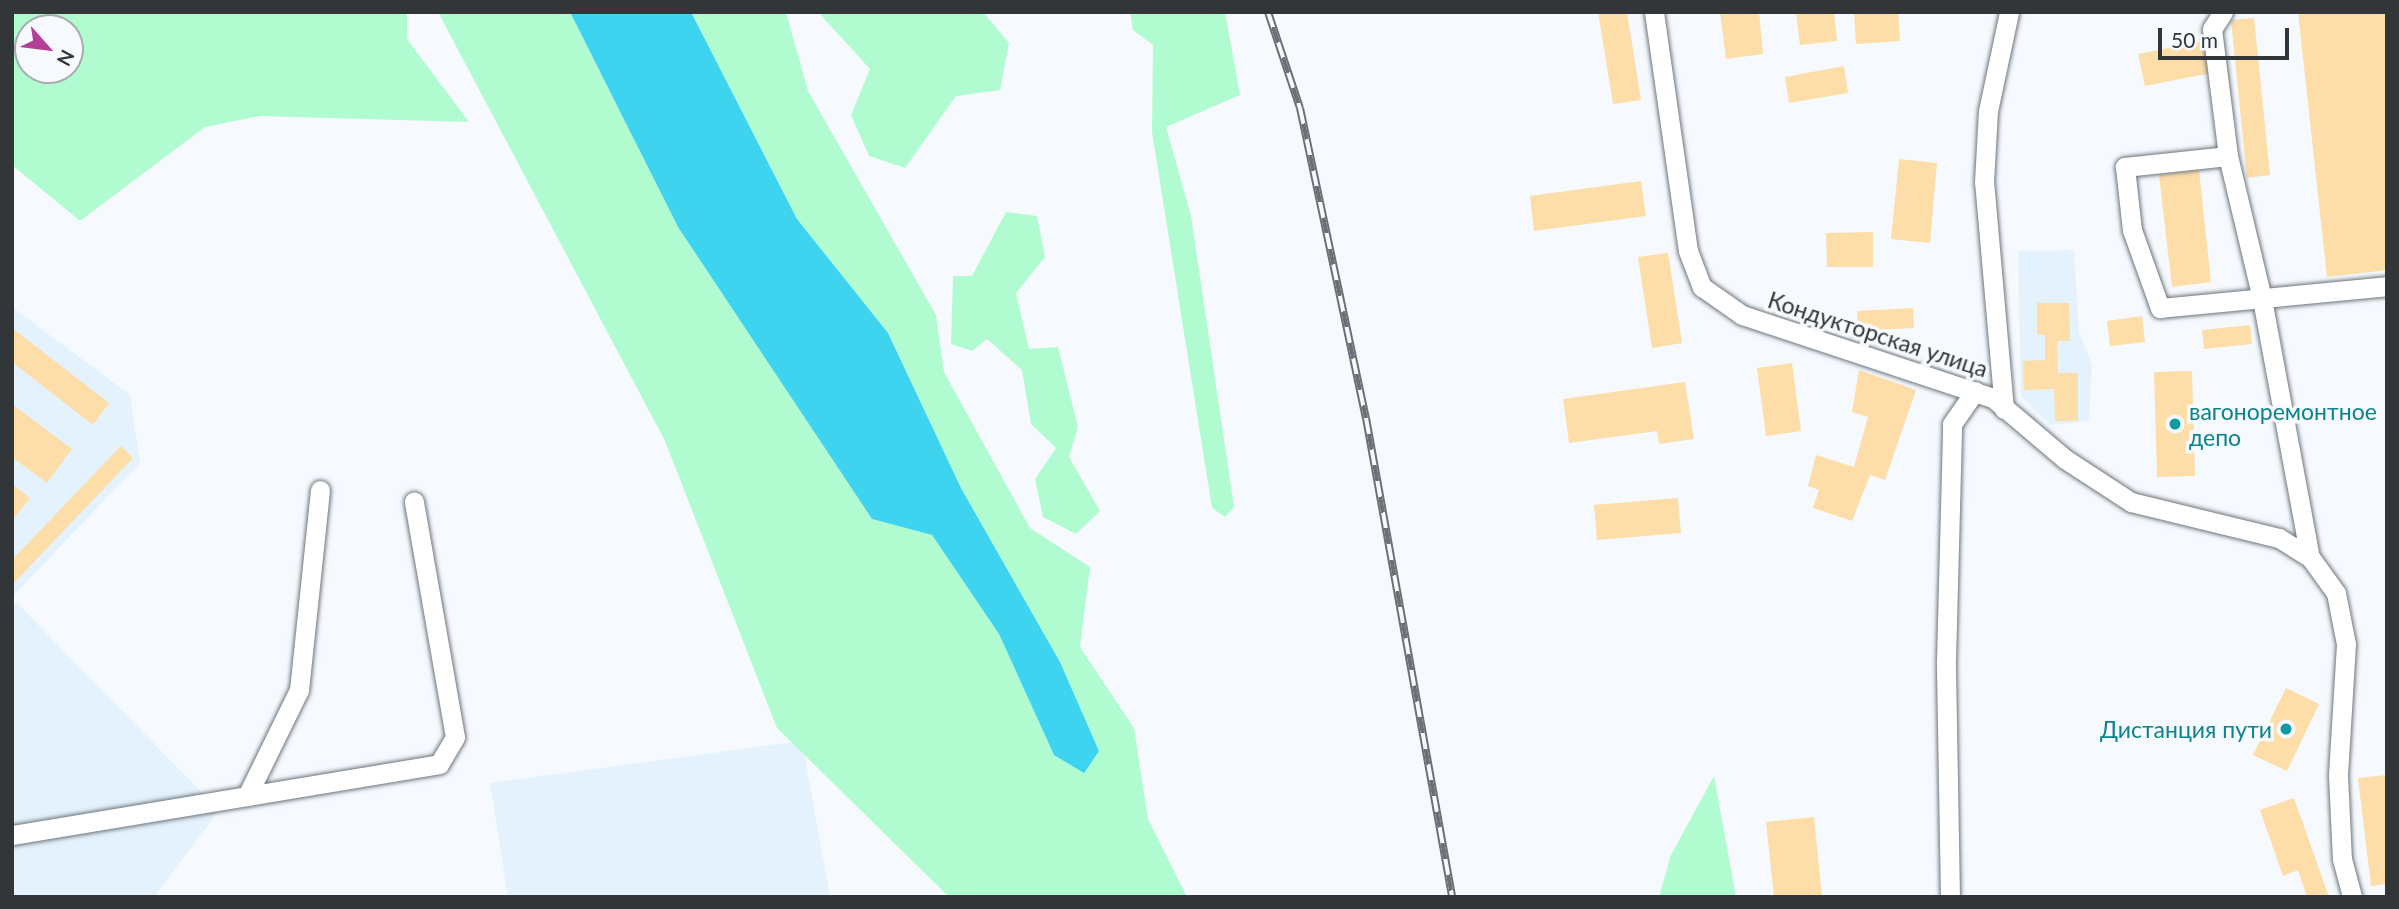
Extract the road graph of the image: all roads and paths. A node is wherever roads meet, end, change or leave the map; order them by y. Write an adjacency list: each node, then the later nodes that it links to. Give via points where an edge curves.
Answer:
1 (1654, 12): 7 (lane, Кондукторская улица, via 1688,251 1702,287 1742,315)
2 (2009, 12): 8 (lane, via 1988,111 1984,182)
3 (2223, 12): 4 (lane, via 2212,29)
4 (2228, 156): 6 (lane); 6 (lane, via 2125,167 2133,230 2160,308)
5 (2387, 286): 6 (lane)
6 (2262, 299): 11 (lane)
7 (1975, 391): 8 (lane, Кондукторская улица, via 1993,398); 14 (lane, via 1952,424 1946,661)
8 (2004, 409): 11 (lane, Кондукторская улица, via 2065,459 2131,502 2279,538)
9 (320, 490): 12 (lane, via 299,690)
10 (414, 502): 12 (lane, via 455,737 439,764)
11 (2310, 557): 15 (lane, Кондукторская улица, via 2336,593 2346,644 2339,775 2342,859)
12 (247, 796): 13 (lane)
13 (12, 835)
14 (1950, 897)
15 (2352, 897)

